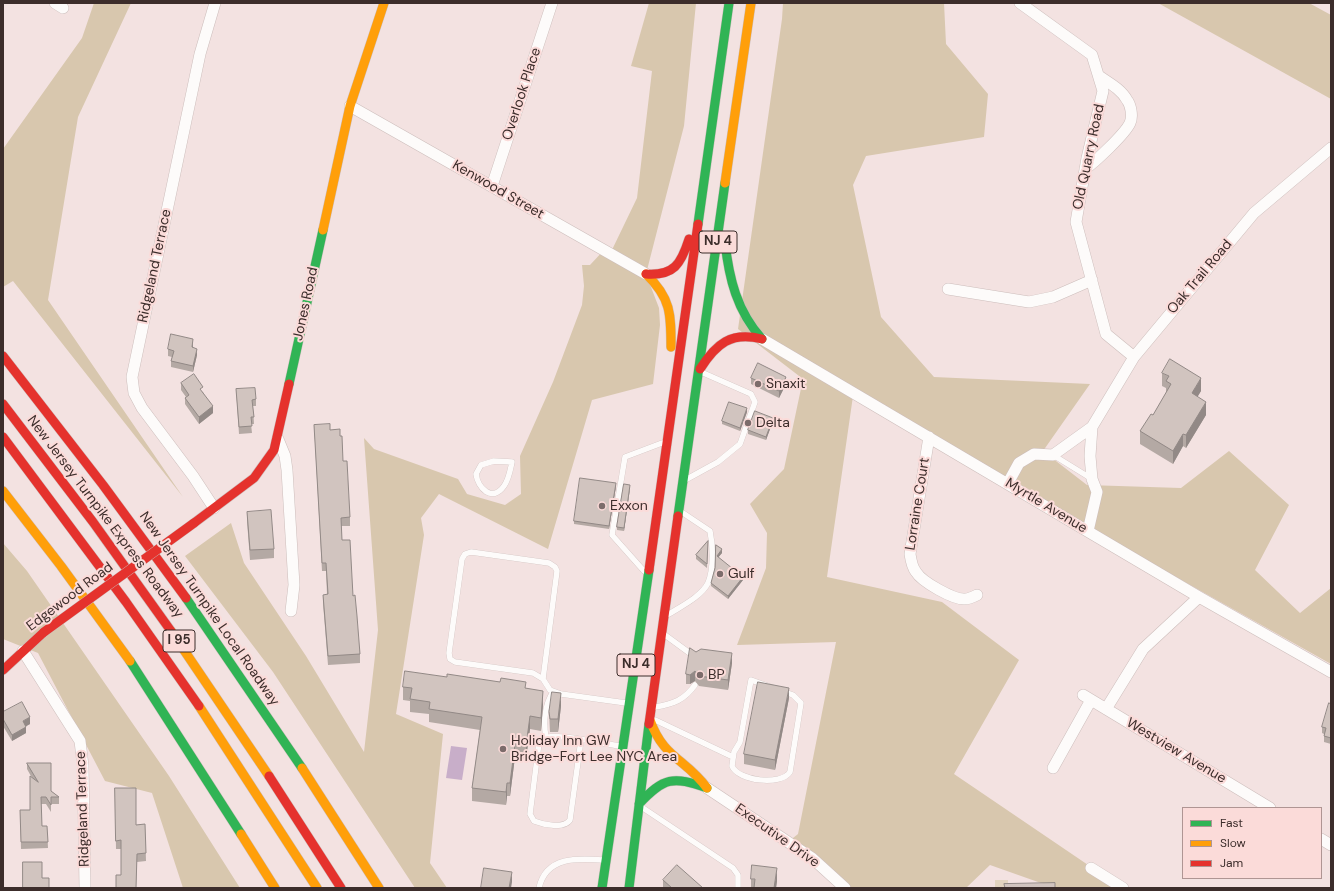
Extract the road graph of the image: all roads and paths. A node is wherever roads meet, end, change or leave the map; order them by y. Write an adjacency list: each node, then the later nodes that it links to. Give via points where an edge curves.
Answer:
1 (215, 3): 34 (street, Ridgeland Terrace, via 200,54 132,377 134,393 142,408)
2 (384, 3): 8 (main road, Jones Road)
3 (552, 3): 13 (street, Overlook Place)
4 (729, 3): 11 (main road, NJ 4)
5 (751, 3): 12 (main road, NJ 4)
6 (1020, 3): 7 (street, Old Quarry Road, via 1092,55)
7 (1099, 76): 10 (street, Old Quarry Road, via 1103,92); 10 (street, via 1128,100 1132,112 1130,123 1099,159)
8 (350, 106): 13 (street, Kenwood Street); 26 (main road, Jones Road)
9 (1331, 148): 19 (street, Oak Trail Road, via 1254,213)
10 (1085, 169): 15 (street, Old Quarry Road, via 1076,222)
11 (706, 176): 14 (main road, via 682,258 670,272); 22 (main road, NJ 4)
12 (727, 183): 17 (main road, via 726,243 731,282 744,316); 20 (main road, NJ 4)
13 (492, 186): 14 (street, Kenwood Street)
14 (646, 274): 22 (main road, via 661,289 670,307)
15 (1092, 280): 16 (street, via 1053,297 1029,302); 19 (street, Old Quarry Road, via 1106,334)
16 (948, 289)
17 (762, 338): 20 (main road, via 743,335 730,338 714,350); 25 (street, Myrtle Avenue)
18 (3, 356): 70 (main road, New Jersey Turnpike Local Roadway / I 95, via 106,487 212,635)
19 (1134, 357): 23 (street, Oak Trail Road)
20 (700, 371): 31 (main road, NJ 4); 31 (lane, via 752,394 755,402 740,444 718,462)
21 (3, 404): 69 (main road, New Jersey Turnpike Express Roadway / I 95, via 99,529 175,635 282,794)
22 (670, 427): 27 (main road, NJ 4)
23 (1092, 427): 28 (street); 30 (street)
24 (3, 437): 68 (main road, I 95, via 106,573 183,681)
25 (929, 437): 32 (street, Myrtle Avenue); 38 (street, Lorraine Court, via 910,554 912,565 916,574 924,581 959,598 966,600)
26 (278, 439): 34 (main road, Edgewood Road, via 272,455 259,473); 40 (street, via 287,470 294,585)
27 (668, 441): 37 (main road, NJ 4); 37 (lane, via 625,457 612,535)
28 (1053, 455): 30 (lane); 32 (street, via 1034,454 1019,463)
29 (512, 462): 29 (lane, via 494,461 479,467 476,474 481,488 494,493 501,489 508,479)
30 (1092, 479): 36 (street, via 1097,492)
31 (684, 481): 35 (main road, NJ 4)
32 (1008, 482): 36 (street, Myrtle Avenue)
33 (3, 491): 67 (main road, via 137,670)
34 (214, 508): 43 (main road, Edgewood Road, bridge, via 44,632)
35 (679, 511): 41 (main road, NJ 4); 41 (lane, via 710,530 713,549 708,584 690,602)
36 (1088, 531): 39 (street, Myrtle Avenue)
37 (648, 576): 50 (main road, NJ 4)
38 (977, 595)
39 (1199, 597): 46 (street, Myrtle Avenue); 52 (street, via 1143,649)
40 (292, 611)
41 (664, 616): 42 (main road, NJ 4)
42 (662, 633): 44 (lane); 51 (main road, NJ 4)
43 (23, 651): 45 (main road, Edgewood Road); 66 (street, Ridgeland Terrace, via 80,741 83,766)
44 (697, 658)
45 (3, 670)
46 (1331, 672)
47 (543, 679): 47 (lane, via 533,673 455,662 450,659 448,653 462,559 465,554 471,552 549,563 557,571); 49 (lane)
48 (696, 685): 51 (lane, via 686,697 668,705)
49 (553, 692): 50 (lane); 54 (lane, via 548,699 544,727)
50 (630, 703): 56 (main road, NJ 4)
51 (651, 708): 53 (main road, NJ 4)
52 (1106, 709): 58 (street, Westview Avenue, via 1087,697); 61 (street, Westview Avenue)
53 (650, 718): 57 (lane); 59 (main road, via 661,746 698,775); 60 (main road, NJ 4)
54 (546, 737): 55 (lane); 55 (lane, via 539,743 530,817 537,822 561,825 567,824 570,820)
55 (581, 740): 56 (lane)
56 (624, 747): 64 (main road, NJ 4)
57 (733, 757): 57 (lane, via 733,769 754,780 772,780 789,774 802,706 798,698 751,680 740,742)
58 (1053, 768)
59 (707, 788): 60 (main road, via 678,778 666,779); 75 (street, Executive Drive, via 812,858)
60 (638, 804): 73 (main road, NJ 4); 74 (lane, via 733,868 738,875)
61 (1268, 807)
62 (1322, 840): 63 (street)
63 (1331, 845)
64 (606, 861): 71 (lane, via 577,858 566,860 549,870); 72 (main road, NJ 4)
65 (1091, 868): 76 (street)
66 (85, 888)
67 (275, 888)
68 (317, 888)
69 (341, 888)
70 (379, 888)
71 (539, 888)
72 (602, 888)
73 (630, 888)
74 (738, 888)
75 (845, 888)
76 (1123, 888)

